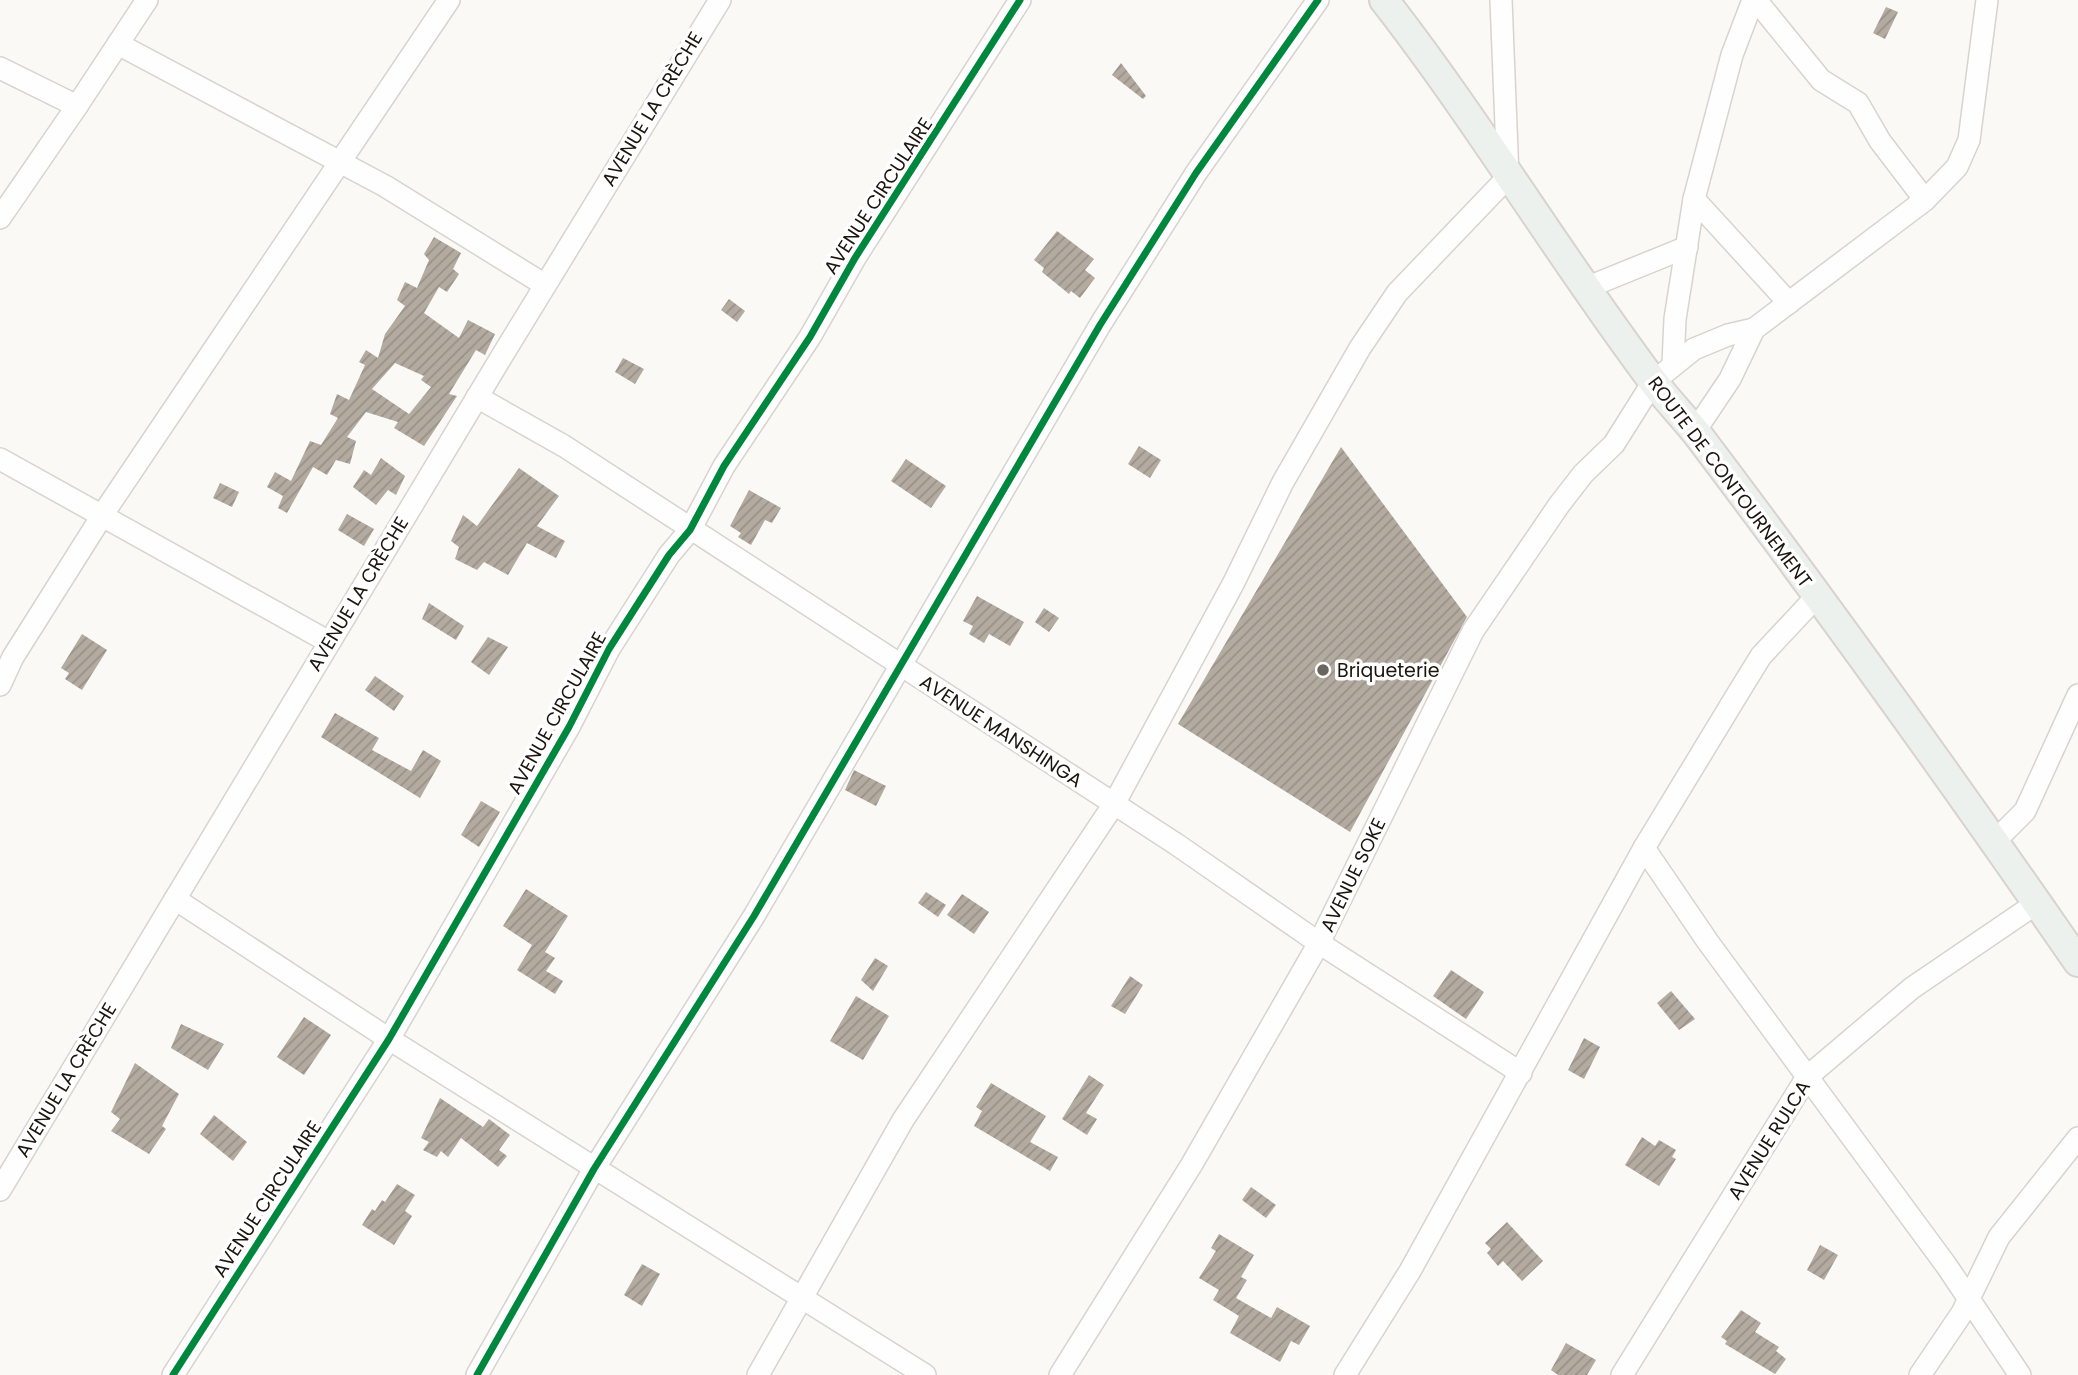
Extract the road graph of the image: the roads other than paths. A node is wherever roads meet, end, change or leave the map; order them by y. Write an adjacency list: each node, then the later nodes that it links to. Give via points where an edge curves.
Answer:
1 (147, 0): 10 (street)
2 (449, 0): 13 (street)
3 (720, 0): 19 (street, AVENUE LA CRÈCHE)
4 (1020, 0): 28 (street, AVENUE CIRCULAIRE, via 724,466)
5 (1318, 0): 31 (street, via 1196,173 1133,272)
6 (1384, 0): 14 (street, ROUTE DE CONTOURNEMENT, via 1444,77)
7 (1501, 0): 14 (street)
8 (1754, 0): 15 (street, via 1732,55); 16 (street, via 1821,80 1858,103)
9 (1987, 0): 16 (street, via 1969,140 1957,167)
10 (118, 44): 12 (street); 13 (street)
11 (0, 68): 12 (street)
12 (77, 106): 17 (street)
13 (340, 163): 19 (street); 27 (street)
14 (1508, 177): 20 (street, ROUTE DE CONTOURNEMENT); 34 (street, via 1397,293 1360,348 1283,482)
15 (1694, 199): 18 (street); 21 (street)
16 (1925, 200): 21 (street)
17 (0, 218)
18 (1687, 247): 20 (street); 23 (street)
19 (545, 285): 24 (street, AVENUE LA CRÈCHE)
20 (1586, 288): 23 (street, ROUTE DE CONTOURNEMENT)
21 (1789, 303): 22 (street)
22 (1754, 328): 23 (street, via 1694,349); 25 (street, via 1730,379)
23 (1663, 373): 25 (street, ROUTE DE CONTOURNEMENT); 39 (street, AVENUE SOKE, via 1614,444 1559,505 1473,631)
24 (477, 397): 28 (street, AVENUE MANSHINGA, via 564,446); 30 (street, AVENUE LA CRÈCHE)
25 (1695, 432): 29 (street, ROUTE DE CONTOURNEMENT)
26 (0, 459): 27 (street)
27 (100, 518): 30 (street); 32 (street)
28 (690, 530): 31 (street, AVENUE MANSHINGA); 41 (street, AVENUE CIRCULAIRE, via 609,649)
29 (1817, 596): 35 (street, ROUTE DE CONTOURNEMENT); 36 (street, via 1761,656)
30 (329, 642): 37 (street, AVENUE LA CRÈCHE)
31 (901, 667): 34 (street, AVENUE MANSHINGA); 45 (street, via 754,916)
32 (0, 685)
33 (2078, 695): 35 (street, via 2025,811)
34 (1114, 804): 39 (street, AVENUE MANSHINGA); 47 (street, via 903,1120)
35 (1994, 842): 38 (street, ROUTE DE CONTOURNEMENT)
36 (1644, 848): 42 (street); 43 (street)
37 (175, 899): 41 (street); 46 (street, AVENUE LA CRÈCHE)
38 (2037, 903): 40 (street, ROUTE DE CONTOURNEMENT); 43 (street, AVENUE RULCA, via 1912,988)
39 (1320, 943): 42 (street, AVENUE MANSHINGA); 53 (street, AVENUE SOKE, via 1192,1164)
40 (2078, 962)
41 (389, 1039): 45 (street); 49 (street, AVENUE CIRCULAIRE)
42 (1521, 1073): 54 (street, via 1410,1271)
43 (1807, 1077): 48 (street); 55 (street, AVENUE RULCA)
44 (2078, 1138): 48 (street, via 1999,1237)
45 (594, 1169): 47 (street); 50 (street)
46 (0, 1191)
47 (803, 1297): 51 (street); 52 (street)
48 (1968, 1300): 56 (street); 57 (street)
49 (173, 1375)
50 (477, 1375)
51 (758, 1375)
52 (925, 1375)
53 (1060, 1375)
54 (1345, 1375)
55 (1622, 1375)
56 (1920, 1375)
57 (2021, 1375)

